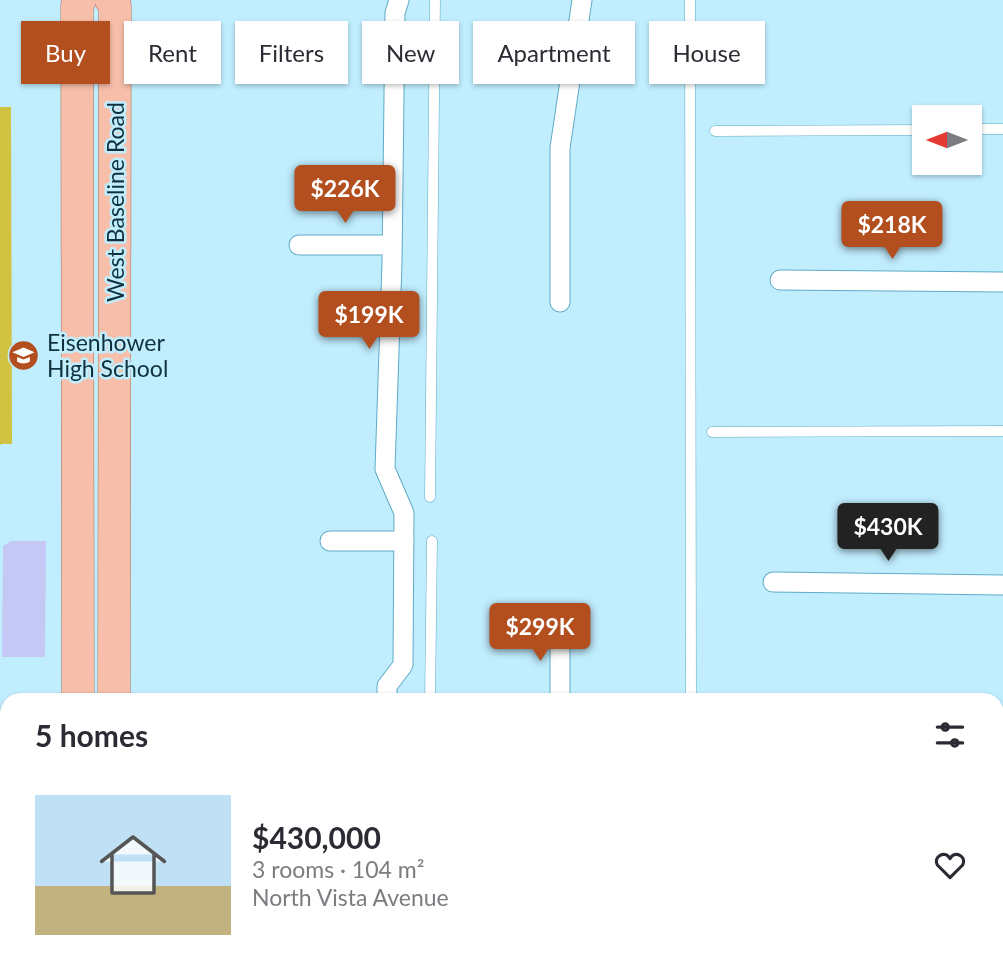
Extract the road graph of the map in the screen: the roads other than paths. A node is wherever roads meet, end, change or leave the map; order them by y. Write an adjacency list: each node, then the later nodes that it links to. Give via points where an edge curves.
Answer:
1 (80, 0): 25 (main road, West Baseline Road)
2 (111, 0): 26 (main road, West Baseline Road, via 115,6)
3 (399, 0): 12 (street, via 395,13)
4 (435, 0): 18 (lane)
5 (582, 0): 15 (street, via 560,148)
6 (690, 0): 30 (lane)
7 (982, 129): 8 (lane)
8 (1003, 129)
9 (912, 130): 10 (lane)
10 (715, 131)
11 (299, 245): 12 (street)
12 (392, 245): 20 (street, via 385,469 404,513)
13 (780, 280): 14 (street)
14 (1003, 282)
15 (560, 302)
16 (1003, 430): 17 (lane)
17 (712, 432)
18 (430, 496)
19 (330, 541): 20 (street)
20 (404, 541): 27 (street, via 403,665)
21 (432, 541): 28 (lane)
22 (773, 582): 23 (street)
23 (1003, 585)
24 (560, 627): 29 (street)
25 (78, 693)
26 (114, 693)
27 (387, 693)
28 (430, 693)
29 (560, 693)
30 (691, 693)

